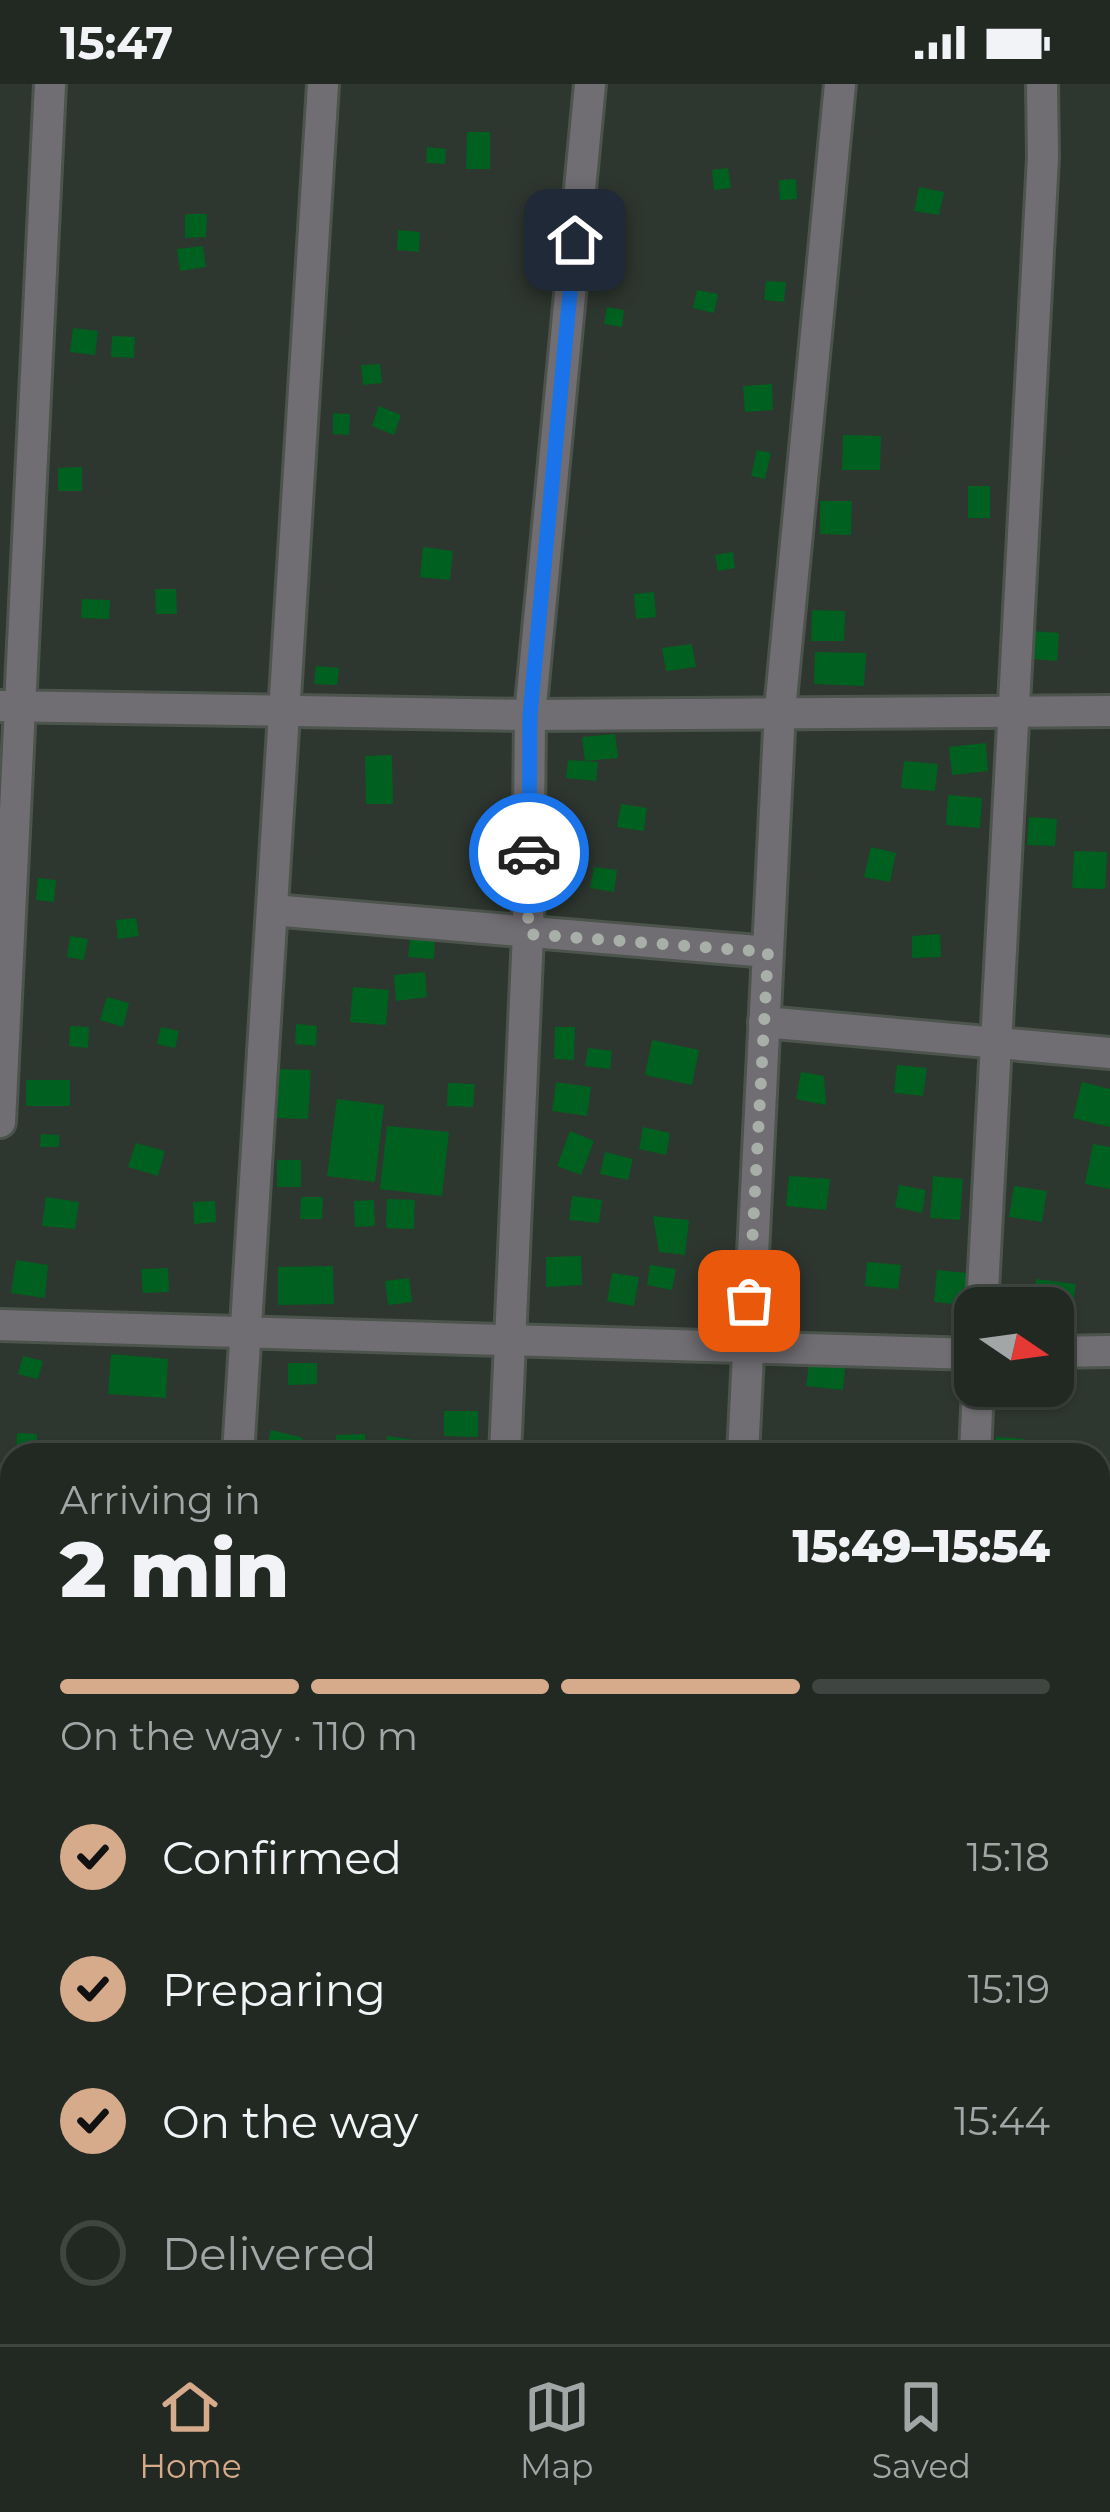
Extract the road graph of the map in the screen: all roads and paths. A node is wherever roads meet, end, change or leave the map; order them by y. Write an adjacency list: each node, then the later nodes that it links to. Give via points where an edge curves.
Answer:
1 (50, 84): 6 (street)
2 (322, 84): 10 (street)
3 (590, 84): 11 (street)
4 (840, 84): 8 (street)
5 (1042, 84): 7 (street)
6 (10, 706): 10 (street); 18 (street)
7 (1013, 709): 8 (street); 9 (street); 16 (street)
8 (780, 710): 11 (street); 14 (street)
9 (1110, 711)
10 (283, 713): 11 (street); 12 (street)
11 (530, 715): 13 (street)
12 (272, 910): 13 (street); 21 (street)
13 (528, 934): 14 (street); 22 (street)
14 (768, 952): 15 (street)
15 (764, 1022): 16 (street); 23 (street)
16 (997, 1043): 17 (street); 19 (street)
17 (1110, 1053)
18 (0, 1122)
19 (983, 1287)
20 (0, 1325): 21 (street)
21 (242, 1332): 22 (street); 28 (street)
22 (510, 1340): 23 (street); 29 (street)
23 (746, 1347): 26 (street); 30 (street)
24 (1110, 1351): 25 (street)
25 (1074, 1352)
26 (954, 1353)
27 (977, 1407): 31 (street)
28 (238, 1443)
29 (506, 1443)
30 (743, 1443)
31 (975, 1443)

